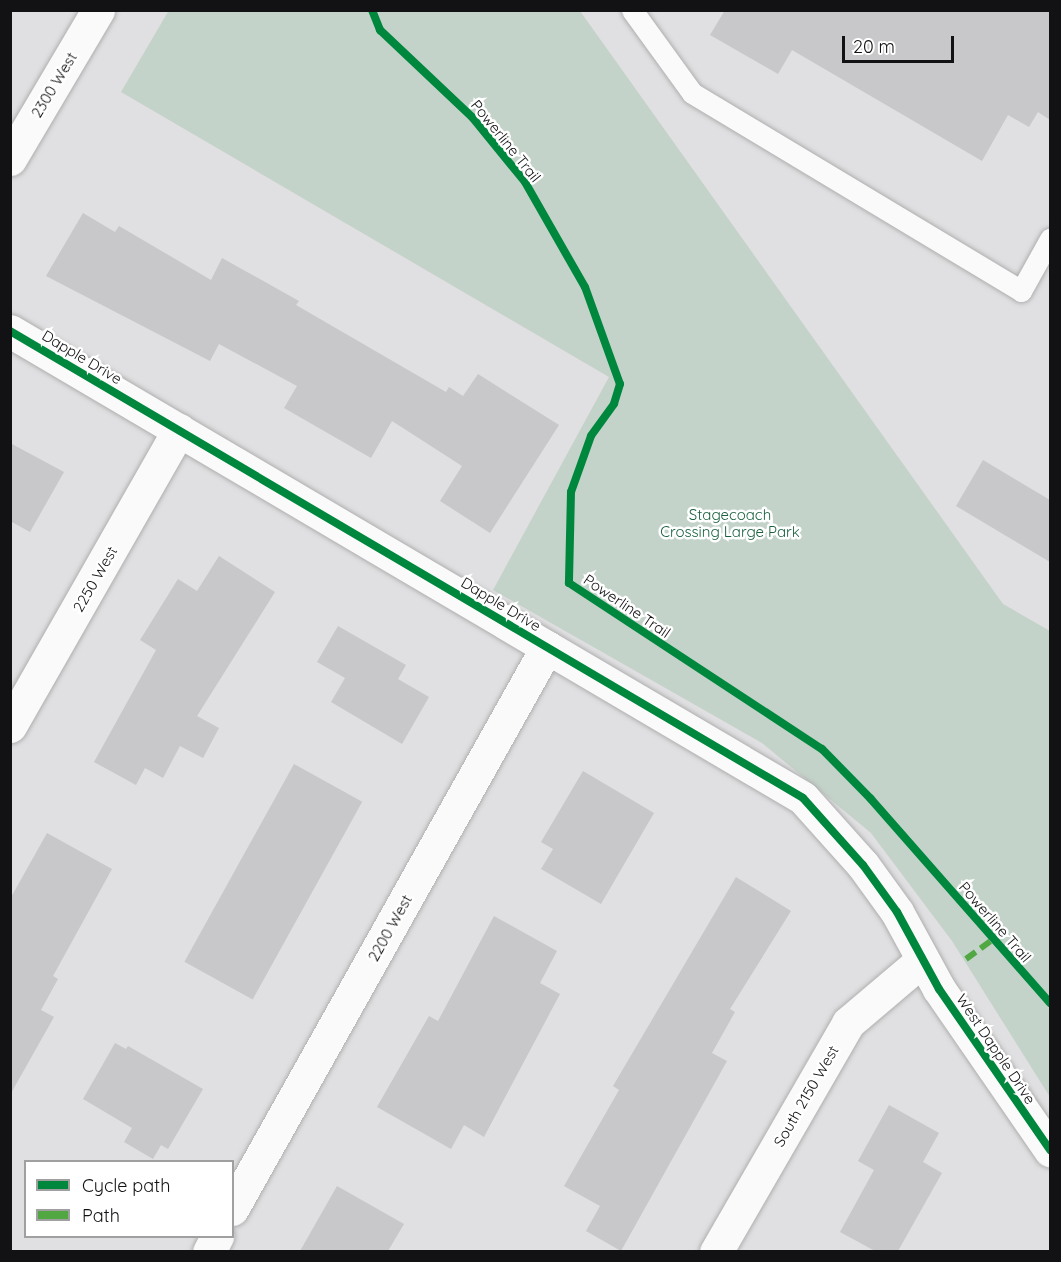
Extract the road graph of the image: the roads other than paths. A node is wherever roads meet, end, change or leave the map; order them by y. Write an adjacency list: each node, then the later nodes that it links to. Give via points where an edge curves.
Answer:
1 (98, 10): 3 (street, 2300 West)
2 (632, 10): 4 (lane, via 692,93 1021,291)
3 (10, 159)
4 (1050, 239)
5 (10, 331): 6 (street, Dapple Drive)
6 (179, 430): 7 (street, Dapple Drive); 8 (street, 2250 West)
7 (547, 647): 9 (street, Dapple Drive, via 803,798 863,866 897,912); 11 (street, 2200 West)
8 (10, 726)
9 (921, 961): 10 (street, West Dapple Drive); 12 (street, South 2150 West, via 848,1023)
10 (1050, 1150)
11 (234, 1205)
12 (716, 1251)

